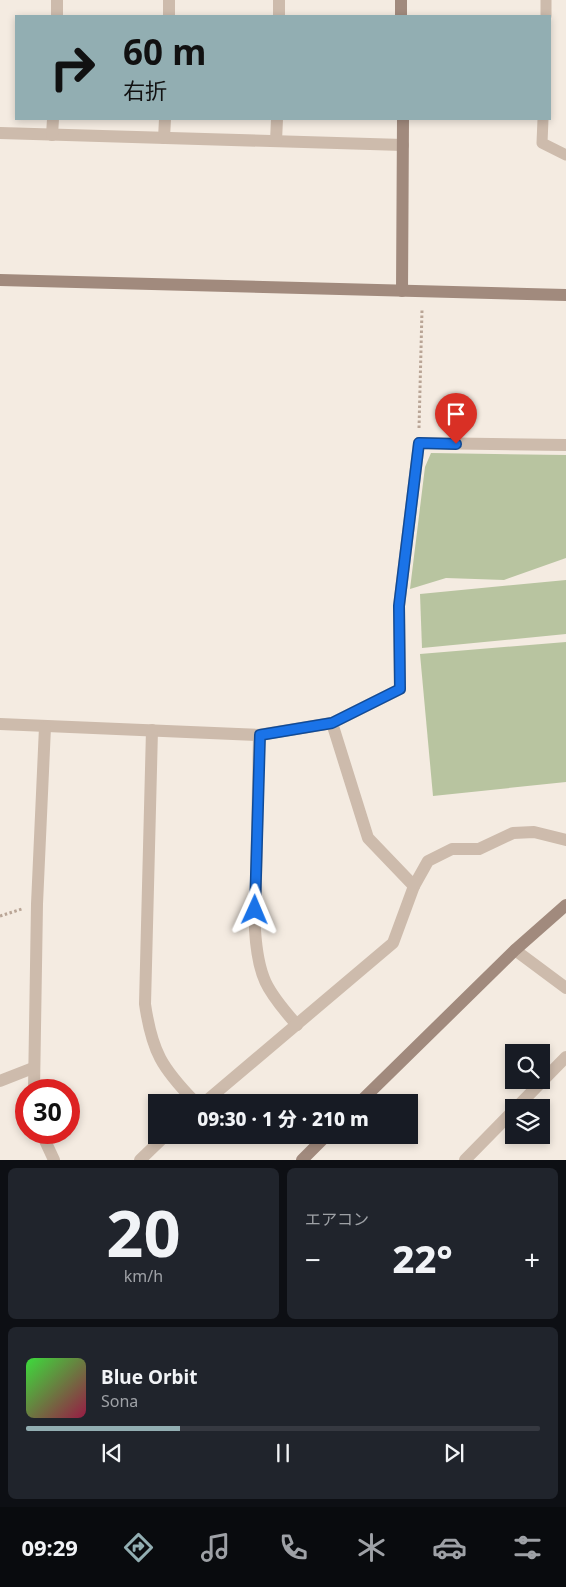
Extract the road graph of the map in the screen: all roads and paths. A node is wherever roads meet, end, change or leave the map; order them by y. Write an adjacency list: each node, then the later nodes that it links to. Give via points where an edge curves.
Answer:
1 (58, 0): 6 (street)
2 (169, 0): 7 (street)
3 (279, 0): 8 (street)
4 (401, 0): 9 (street)
5 (546, 0): 10 (lane)
6 (57, 15)
7 (169, 15)
8 (279, 15)
9 (402, 15)
10 (546, 15)
11 (52, 120): 17 (street)
12 (165, 120): 18 (street)
13 (277, 120): 19 (street)
14 (402, 120): 20 (street)
15 (543, 120): 21 (lane, via 542,143)
16 (0, 133): 17 (street)
17 (52, 135): 18 (street)
18 (164, 138): 19 (street)
19 (276, 141): 20 (street)
20 (403, 145): 23 (street)
21 (566, 154)
22 (0, 280): 23 (street)
23 (402, 291): 24 (street)
24 (566, 294)
25 (422, 310): 26 (path)
26 (419, 443): 27 (street); 28 (street, via 399,606 400,689)
27 (566, 445)
28 (332, 723): 32 (street); 34 (street, via 368,838)
29 (0, 724): 30 (street)
30 (45, 727): 31 (street); 35 (street)
31 (152, 730): 32 (street); 45 (street, via 145,1004 148,1028 158,1056 169,1076)
32 (260, 735): 40 (street, via 257,959 263,981 275,1001)
33 (566, 840): 34 (street, via 534,832 512,833 479,849 452,849 428,861)
34 (414, 886): 40 (street, via 393,943)
35 (37, 904): 37 (path); 42 (street)
36 (566, 905): 38 (street)
37 (0, 916)
38 (515, 950): 39 (street); 47 (street)
39 (566, 988)
40 (297, 1025): 46 (street)
41 (566, 1057): 48 (street)
42 (32, 1068): 43 (street); 44 (street)
43 (33, 1079)
44 (0, 1081)
45 (187, 1094)
46 (215, 1094)
47 (368, 1094)
48 (525, 1099)
49 (505, 1119): 56 (street)
50 (47, 1144): 53 (street)
51 (157, 1144): 54 (street)
52 (318, 1144): 55 (street)
53 (54, 1160)
54 (140, 1160)
55 (302, 1160)
56 (465, 1160)

